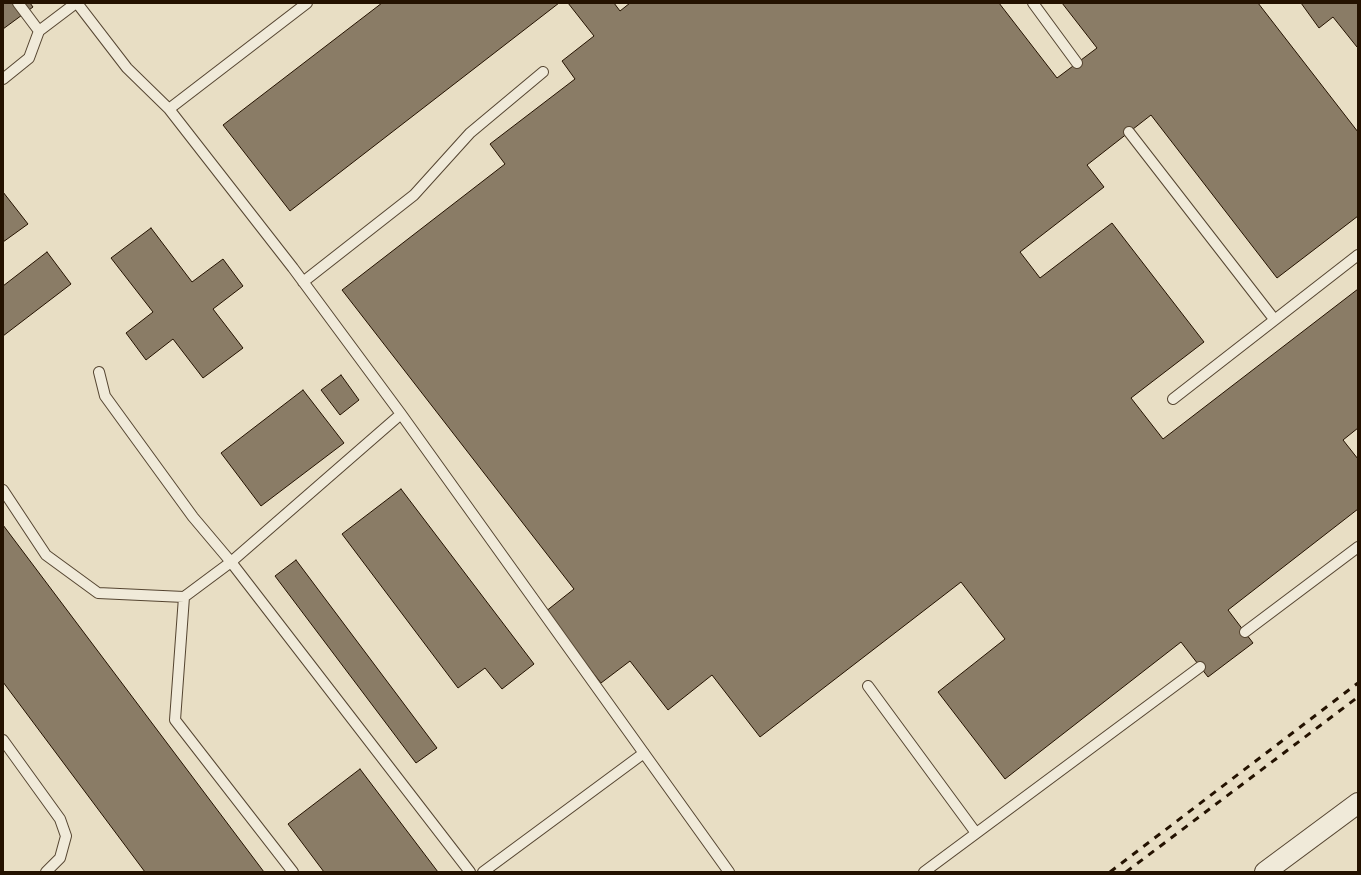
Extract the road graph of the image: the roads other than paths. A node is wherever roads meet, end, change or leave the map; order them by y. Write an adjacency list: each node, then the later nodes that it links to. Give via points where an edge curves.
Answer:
1 (18, 3): 5 (lane)
2 (77, 3): 5 (lane); 9 (lane, via 127,68)
3 (307, 3): 9 (lane)
4 (1033, 3): 6 (lane)
5 (39, 31): 8 (lane, via 29,58)
6 (1077, 63)
7 (543, 72): 12 (lane, via 470,133 414,195)
8 (3, 79)
9 (169, 109): 12 (lane)
10 (1129, 132): 13 (lane)
11 (1358, 255): 13 (lane)
12 (303, 282): 16 (lane)
13 (1274, 320): 15 (lane)
14 (99, 372): 19 (lane, via 105,396 114,410 193,517)
15 (1173, 399)
16 (401, 414): 19 (lane); 25 (lane)
17 (3, 490): 20 (lane, via 46,555 98,593)
18 (1358, 547): 21 (lane)
19 (231, 562): 20 (lane); 30 (lane)
20 (184, 597): 29 (lane, via 175,720)
21 (1245, 632)
22 (1200, 667): 27 (lane)
23 (868, 686): 27 (lane)
24 (3, 740): 28 (lane, via 60,819 66,836 60,858)
25 (644, 753): 31 (lane); 32 (lane)
26 (1358, 803): 34 (street)
27 (976, 833): 33 (lane)
28 (46, 872)
29 (293, 872)
30 (470, 872)
31 (483, 872)
32 (729, 872)
33 (924, 872)
34 (1265, 872)

